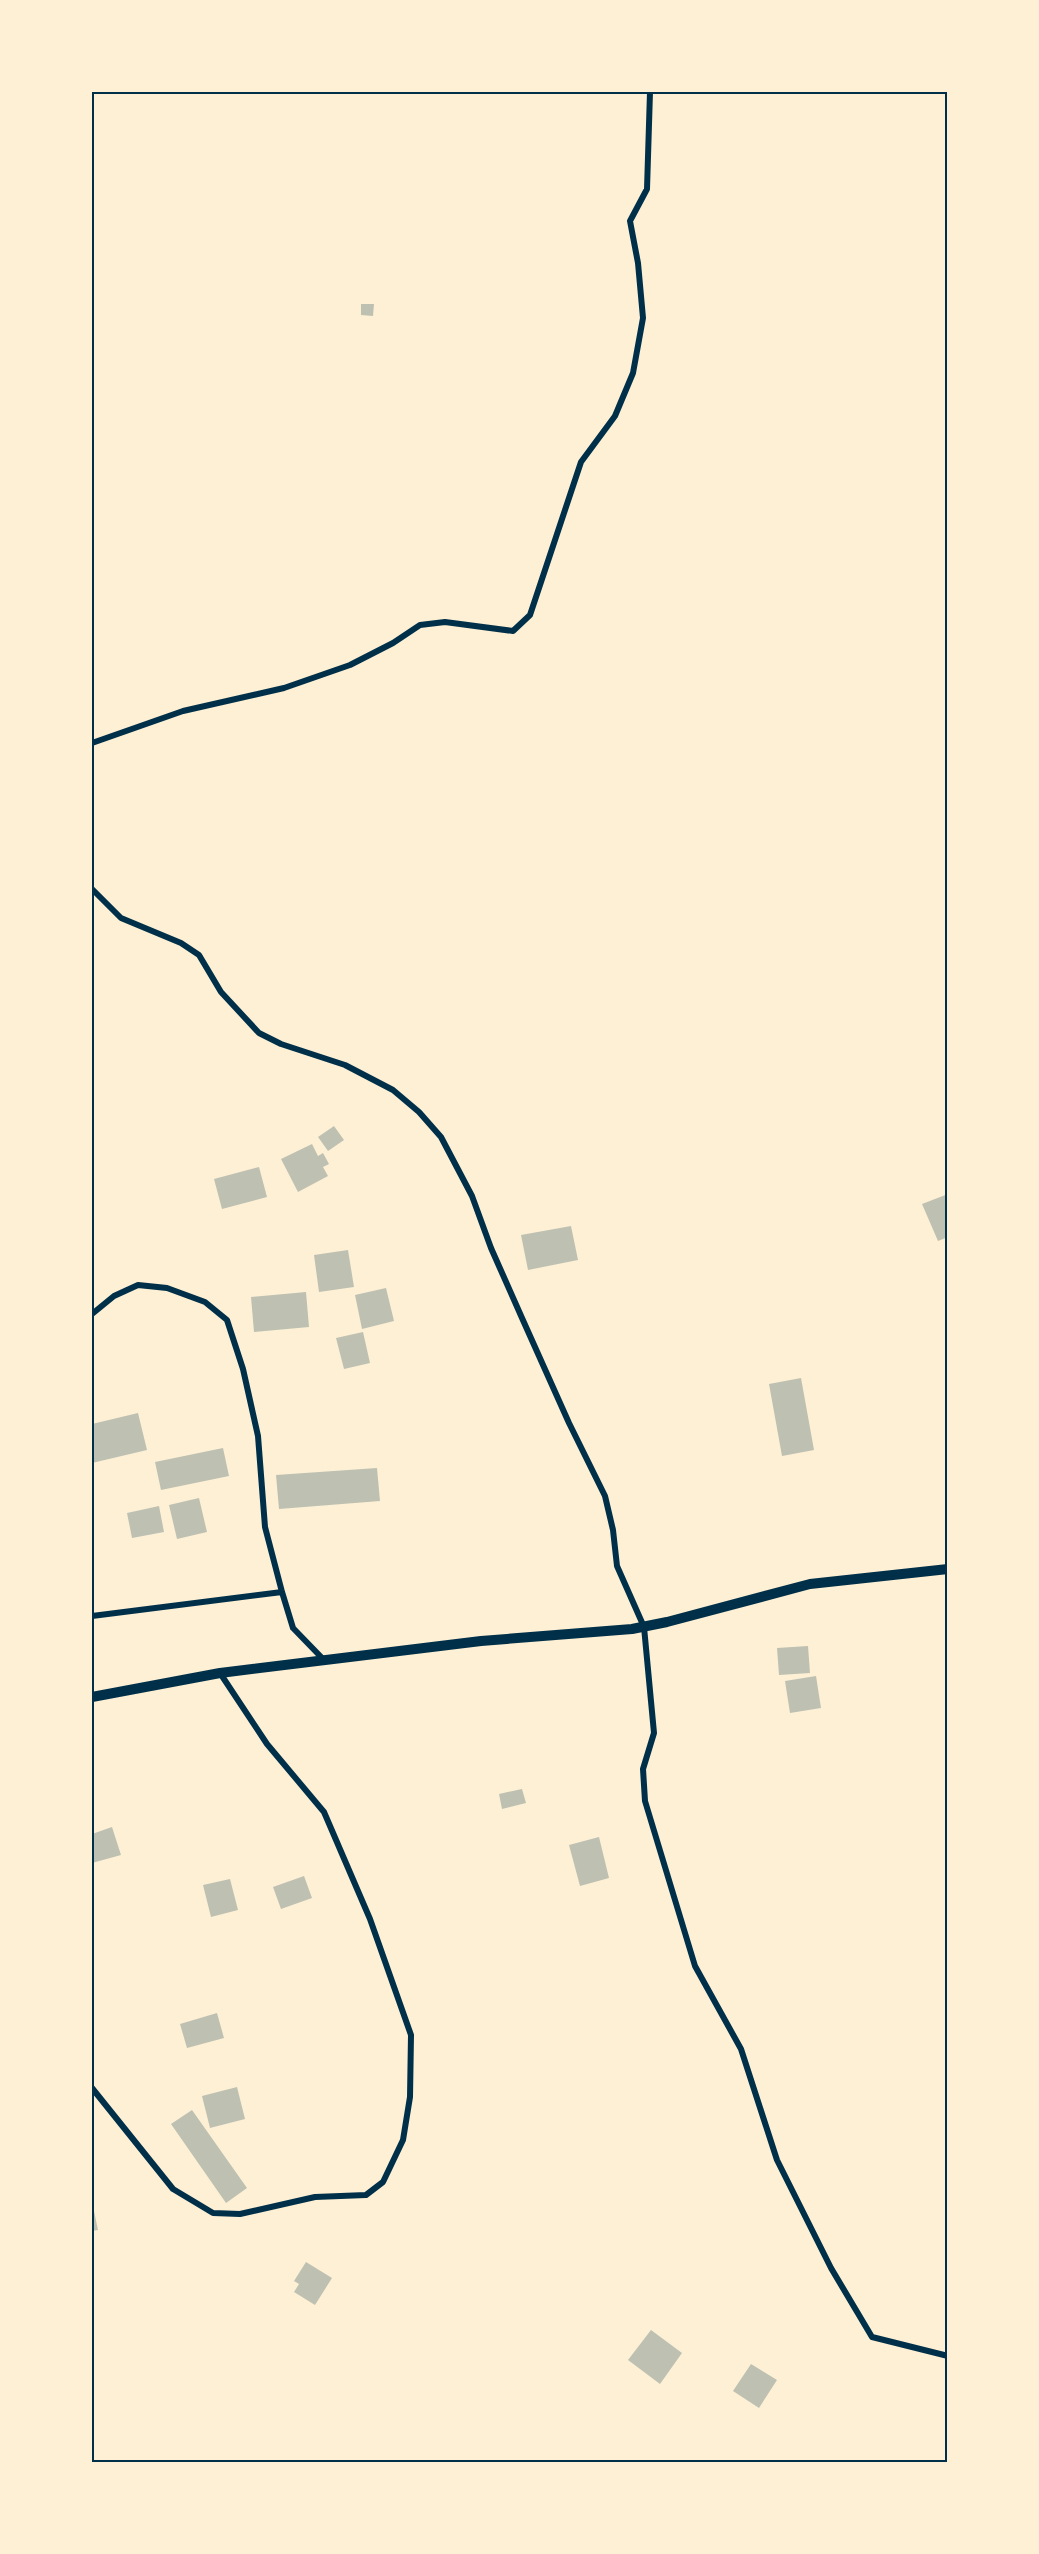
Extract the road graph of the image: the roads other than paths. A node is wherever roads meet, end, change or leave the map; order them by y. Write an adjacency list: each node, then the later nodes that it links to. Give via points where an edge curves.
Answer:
1 (650, 92): 2 (street, via 647,189 630,221 643,318 633,373 615,416 581,462 530,615 513,631 446,622 420,625 350,665 284,688 183,711)
2 (92, 742)
3 (92, 889): 8 (street, via 121,918 182,943 199,955 222,992 259,1033 345,1065 393,1090 441,1137 472,1196 517,1308 605,1496 616,1566)
4 (92, 1314): 6 (street, via 114,1296 138,1285 166,1288 205,1302 227,1320 258,1436 265,1527)
5 (948, 1569): 8 (street, via 810,1584)
6 (282, 1593): 7 (street); 9 (street, via 293,1628)
7 (92, 1616)
8 (644, 1627): 9 (street); 13 (street, via 654,1733 643,1769 645,1801 695,1966 741,2049 777,2160 831,2268 872,2337)
9 (325, 1660): 10 (street)
10 (220, 1673): 11 (street); 12 (street, via 267,1744 324,1812 370,1919 411,2035 410,2097 403,2140 383,2182 366,2195 315,2197 240,2214 213,2212 173,2189)
11 (92, 1696)
12 (92, 2088)
13 (948, 2356)

